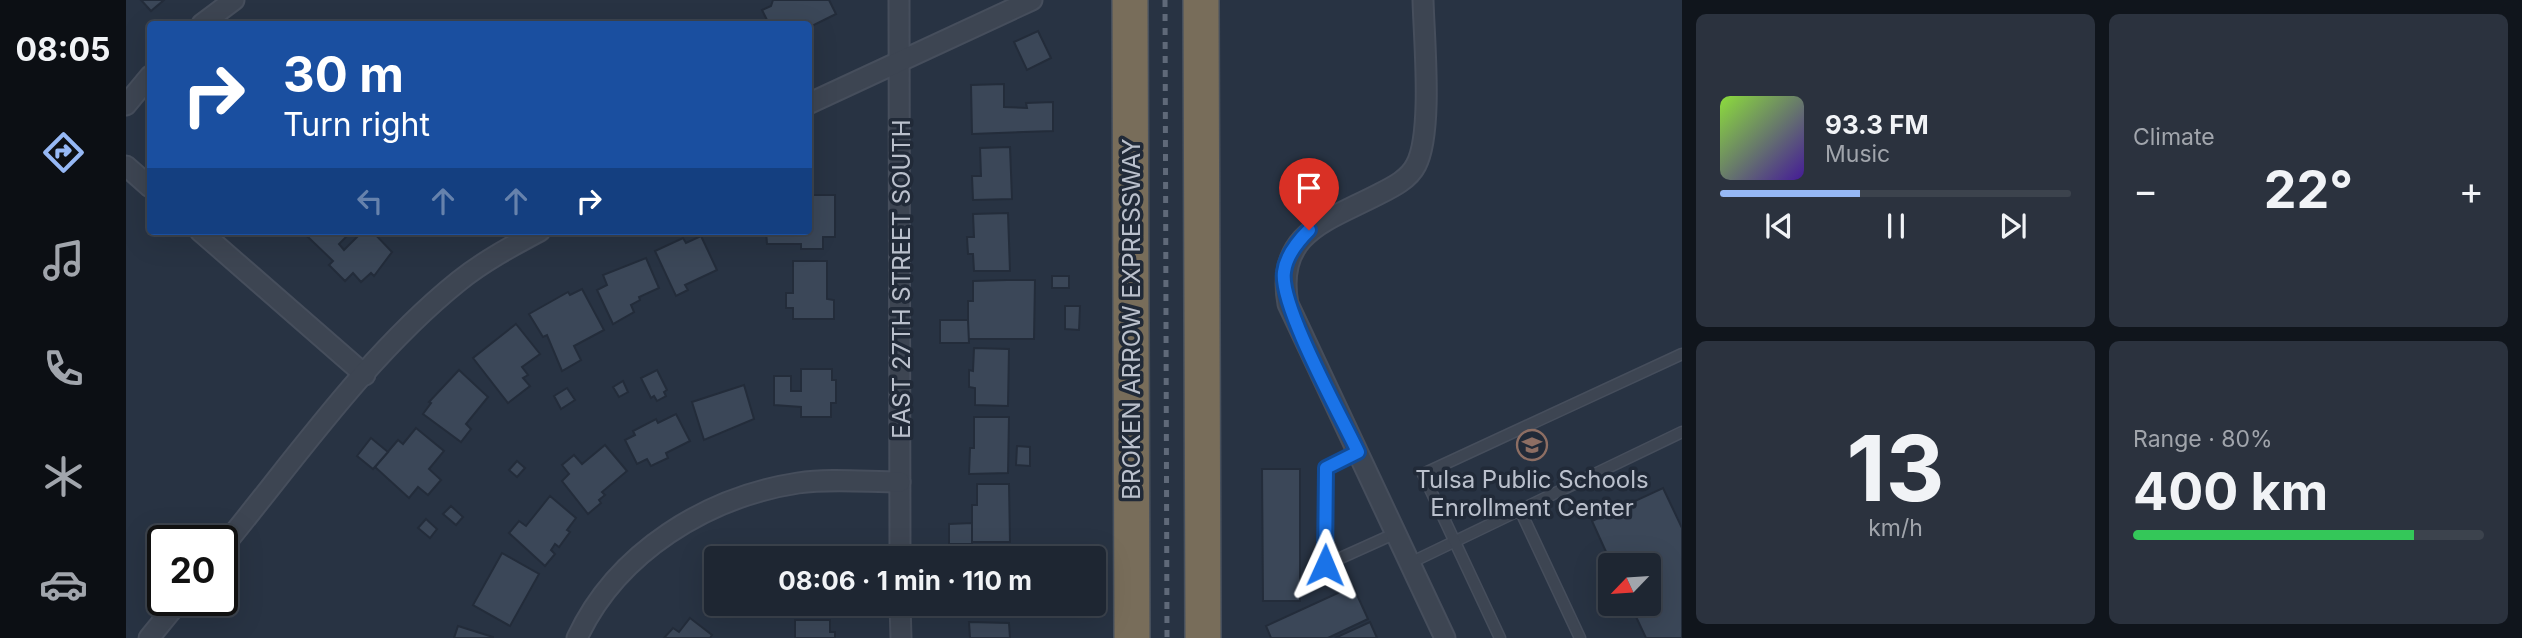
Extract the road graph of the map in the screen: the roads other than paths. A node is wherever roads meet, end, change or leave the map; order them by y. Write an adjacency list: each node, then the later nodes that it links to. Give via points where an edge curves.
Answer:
1 (234, 0): 7 (street)
2 (899, 0): 8 (street, EAST 27TH STREET SOUTH)
3 (1032, 0): 8 (street)
4 (1423, 0): 19 (street, via 1424,128 1416,166 1396,186 1309,230 1297,242 1284,271 1287,304)
5 (1201, 1): 34 (highway)
6 (1130, 10): 33 (highway, BROKEN ARROW EXPRESSWAY)
7 (206, 21)
8 (901, 60): 10 (street); 20 (street, EAST 27TH STREET SOUTH)
9 (147, 80): 11 (street)
10 (812, 102)
11 (126, 105)
12 (126, 166): 13 (street)
13 (147, 184)
14 (205, 235): 17 (street)
15 (534, 235): 17 (street, via 459,281)
16 (1682, 354): 24 (lane, via 1423,474)
17 (365, 375): 22 (street)
18 (1682, 432): 21 (lane)
19 (1358, 452): 23 (street); 23 (lane, via 1326,468 1325,565)
20 (900, 482): 25 (street, EAST 27TH STREET SOUTH); 31 (street, via 800,483 756,492 714,508 645,551 616,580)
21 (1520, 510): 24 (lane); 36 (lane)
22 (238, 529)
23 (1396, 533): 26 (street)
24 (1454, 542): 26 (lane); 35 (lane)
25 (900, 546)
26 (1410, 562): 29 (street)
27 (167, 616): 30 (street)
28 (900, 616): 32 (street)
29 (1442, 637)
30 (149, 638)
31 (578, 638)
32 (901, 638)
33 (1132, 638)
34 (1203, 638)
35 (1500, 638)
36 (1580, 638)

